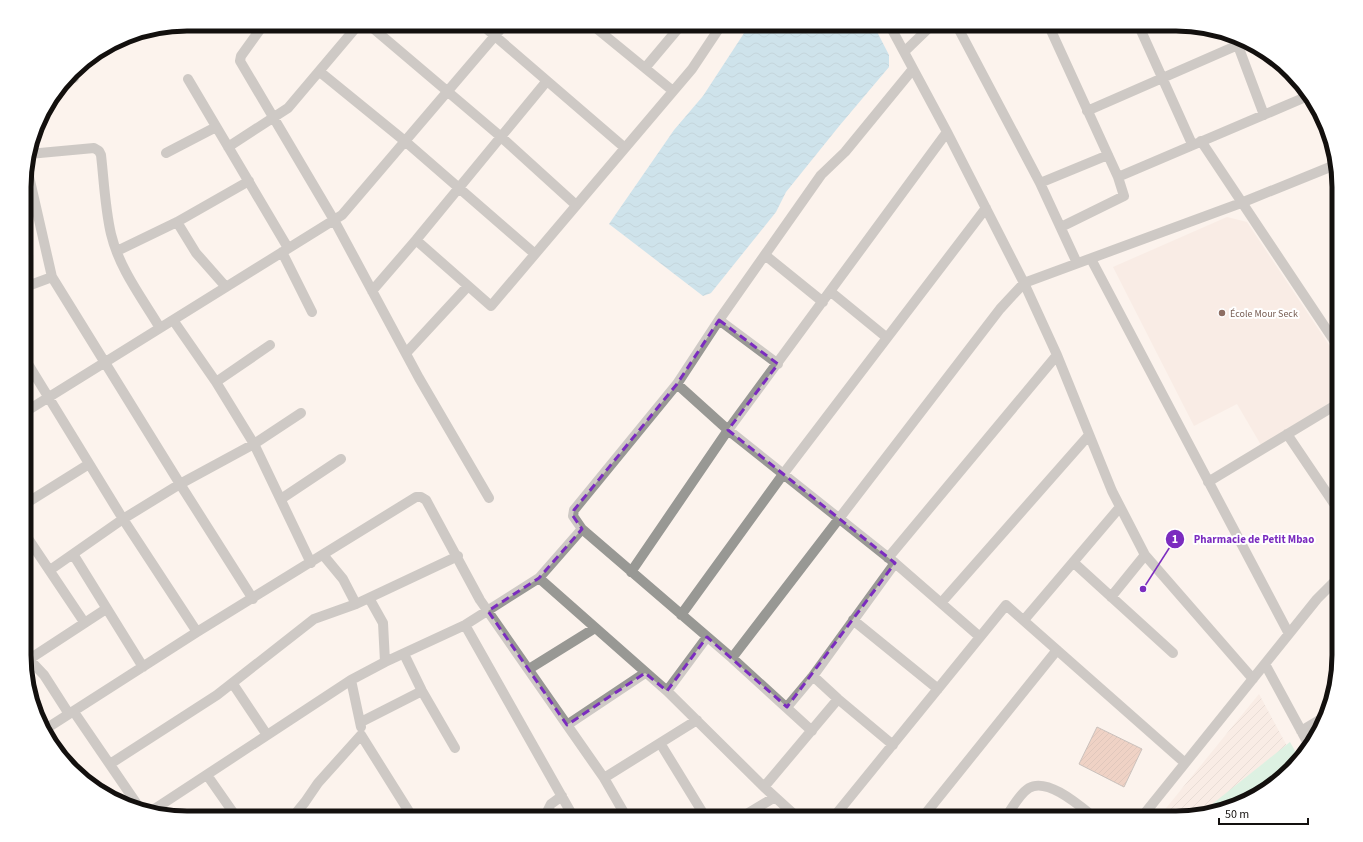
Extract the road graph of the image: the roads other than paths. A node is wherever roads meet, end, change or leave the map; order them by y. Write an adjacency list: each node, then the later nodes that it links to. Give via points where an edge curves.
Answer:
1 (259, 31): 29 (street, via 239,59)
2 (353, 31): 20 (street)
3 (376, 31): 24 (street)
4 (490, 31): 14 (street)
5 (500, 31): 14 (street)
6 (600, 31): 18 (street)
7 (676, 31): 18 (street)
8 (717, 31): 25 (street, via 692,69)
9 (893, 31): 17 (street)
10 (926, 31): 17 (street)
11 (960, 31): 43 (street)
12 (1051, 31): 27 (street)
13 (1141, 31): 21 (street)
14 (496, 36): 23 (street); 24 (street)
15 (1233, 42): 21 (street)
16 (1237, 44): 28 (street)
17 (904, 52): 19 (street)
18 (645, 68): 25 (street)
19 (913, 69): 31 (street); 56 (street, via 845,152 821,175)
20 (320, 72): 29 (street, via 288,108); 33 (street)
21 (1163, 77): 27 (street); 34 (street)
22 (188, 79): 30 (street)
23 (546, 82): 32 (street); 36 (street)
24 (449, 91): 32 (street); 33 (street)
25 (673, 91): 36 (street)
26 (1304, 98): 28 (street)
27 (1087, 111): 39 (street)
28 (1264, 115): 34 (street)
29 (274, 116): 35 (street); 49 (street)
30 (216, 127): 35 (street); 38 (street)
31 (947, 132): 48 (street); 65 (street)
32 (500, 136): 45 (street); 47 (street)
33 (406, 142): 45 (street); 49 (street, via 350,208)
34 (1196, 142): 41 (street); 46 (street)
35 (228, 147): 42 (street)
36 (625, 148): 47 (street)
37 (35, 153): 54 (street, via 94,148 99,150 110,233)
38 (166, 153)
39 (1108, 155): 41 (street); 43 (street)
40 (1331, 167): 46 (street)
41 (1118, 177): 51 (street, via 1124,193 1122,199)
42 (249, 181): 50 (street); 53 (street)
43 (1040, 183): 51 (street)
44 (31, 185): 59 (street)
45 (458, 188): 52 (street); 55 (street)
46 (1241, 203): 57 (street); 72 (street)
47 (576, 205): 55 (street)
48 (986, 208): 60 (street); 71 (street)
49 (334, 220): 53 (street); 64 (street)
50 (177, 222): 54 (street); 63 (street, via 196,253)
51 (1061, 227): 58 (street)
52 (416, 240): 62 (street); 64 (street)
53 (285, 250): 63 (street); 67 (street)
54 (117, 251): 70 (street, via 128,275)
55 (535, 254): 62 (street, via 491,306)
56 (765, 255): 66 (street); 69 (street)
57 (1091, 259): 58 (street); 92 (street)
58 (1077, 264): 60 (street)
59 (52, 277): 61 (street); 76 (street)
60 (1024, 283): 75 (street); 99 (street, via 1000,309)
61 (31, 285)
62 (468, 286): 74 (street)
63 (226, 287): 68 (street)
64 (372, 290): 74 (street)
65 (831, 292): 66 (street); 71 (street)
66 (823, 302): 77 (street)
67 (312, 312)
68 (174, 320): 70 (street); 79 (street)
69 (719, 320): 77 (street); 80 (street)
70 (160, 328): 76 (street)
71 (886, 337): 91 (street)
72 (1332, 338)
73 (270, 345): 79 (street)
74 (406, 352): 94 (street)
75 (1057, 355): 87 (street); 107 (street)
76 (105, 362): 81 (street); 93 (street)
77 (778, 364): 85 (street)
78 (31, 368): 81 (street)
79 (216, 382): 88 (street)
80 (677, 384): 85 (street); 101 (street, via 574,510 573,516)
81 (49, 397): 83 (street); 90 (street)
82 (1332, 407): 86 (street)
83 (31, 408)
84 (301, 413): 88 (street)
85 (728, 430): 91 (street); 111 (street)
86 (1287, 434): 92 (street); 97 (street)
87 (1089, 435): 98 (street); 117 (street)
88 (254, 444): 93 (street); 95 (street)
89 (341, 459): 95 (street)
90 (89, 464): 96 (street); 100 (street)
91 (784, 473): 99 (street); 121 (street)
92 (1208, 482): 128 (street)
93 (180, 484): 100 (street); 115 (street)
94 (489, 498)
95 (281, 499): 109 (street)
96 (31, 500)
97 (1332, 501)
98 (1120, 507): 104 (street); 108 (street)
99 (838, 517): 107 (street); 135 (street, via 797,575)
100 (123, 519): 103 (street); 127 (street)
101 (582, 528): 111 (street); 112 (street)
102 (31, 543): 110 (street)
103 (72, 554): 110 (street); 119 (street)
104 (1145, 555): 114 (street); 144 (street)
105 (324, 556): 106 (street, via 416,497 421,497 426,500); 109 (street); 118 (street, via 343,580)
106 (458, 556): 116 (street); 120 (street)
107 (892, 560): 117 (street); 122 (street)
108 (1073, 562): 114 (street); 123 (street)
109 (311, 563): 115 (street)
110 (50, 570): 124 (street)
111 (631, 572): 121 (street)
112 (539, 578): 120 (street); 126 (street)
113 (1332, 584): 128 (street)
114 (1111, 597): 132 (street)
115 (253, 598): 127 (street)
116 (369, 598): 118 (street); 136 (street, via 383,623)
117 (941, 603): 130 (street)
118 (356, 604): 145 (street, via 314,619)
119 (106, 609): 124 (street); 139 (street)
120 (488, 611): 125 (street); 140 (street)
121 (681, 615): 129 (street)
122 (853, 620): 142 (street); 146 (street)
123 (1024, 620): 130 (street, via 1006,605); 131 (street)
124 (84, 622): 134 (street)
125 (465, 625): 133 (street); 170 (street)
126 (595, 628): 140 (street); 141 (street)
127 (197, 632): 139 (street)
128 (1289, 634): 138 (street)
129 (707, 636): 135 (street); 148 (street)
130 (980, 636): 146 (street)
131 (1058, 650): 165 (street); 184 (street)
132 (1173, 653)
133 (404, 654): 136 (street); 147 (street)
134 (31, 656)
135 (732, 658): 150 (street)
136 (385, 662): 143 (street)
137 (31, 663): 151 (street, via 44,675)
138 (1265, 664): 144 (street); 157 (street)
139 (143, 667): 151 (street)
140 (529, 669): 155 (street)
141 (645, 672): 148 (street); 155 (street)
142 (813, 676): 149 (street); 150 (street)
143 (352, 680): 154 (street); 159 (street)
144 (1253, 680): 165 (street)
145 (233, 684): 159 (street); 166 (street)
146 (938, 689): 163 (street)
147 (422, 691): 154 (street); 164 (street)
148 (667, 691): 152 (street)
149 (838, 700): 158 (street); 163 (street)
150 (787, 707): 158 (street)
151 (71, 713): 156 (street); 166 (street)
152 (697, 720): 162 (street); 169 (street)
153 (1317, 721): 157 (street)
154 (361, 722): 160 (street)
155 (566, 725): 168 (street)
156 (49, 727)
157 (1301, 731): 161 (street)
158 (812, 732): 169 (street)
159 (266, 735): 167 (street)
160 (361, 735): 175 (street, via 318,783); 176 (street)
161 (1307, 741)
162 (660, 743): 168 (street); 180 (street)
163 (893, 745): 183 (street)
164 (455, 748)
165 (1185, 763): 187 (street)
166 (110, 764): 172 (street)
167 (207, 775): 173 (street); 174 (street)
168 (604, 778): 179 (street)
169 (764, 787): 171 (street)
170 (562, 796): 177 (street, via 551,804); 178 (street)
171 (775, 797): 181 (street); 182 (street)
172 (136, 803)
173 (156, 808)
174 (232, 811)
175 (298, 811)
176 (409, 811)
177 (548, 811)
178 (570, 811)
179 (623, 811)
180 (702, 811)
181 (752, 811)
182 (790, 811)
183 (839, 811)
184 (928, 811)
185 (1011, 811): 186 (street, via 1029,788 1038,786 1059,791)
186 (1086, 811)
187 (1147, 811)

